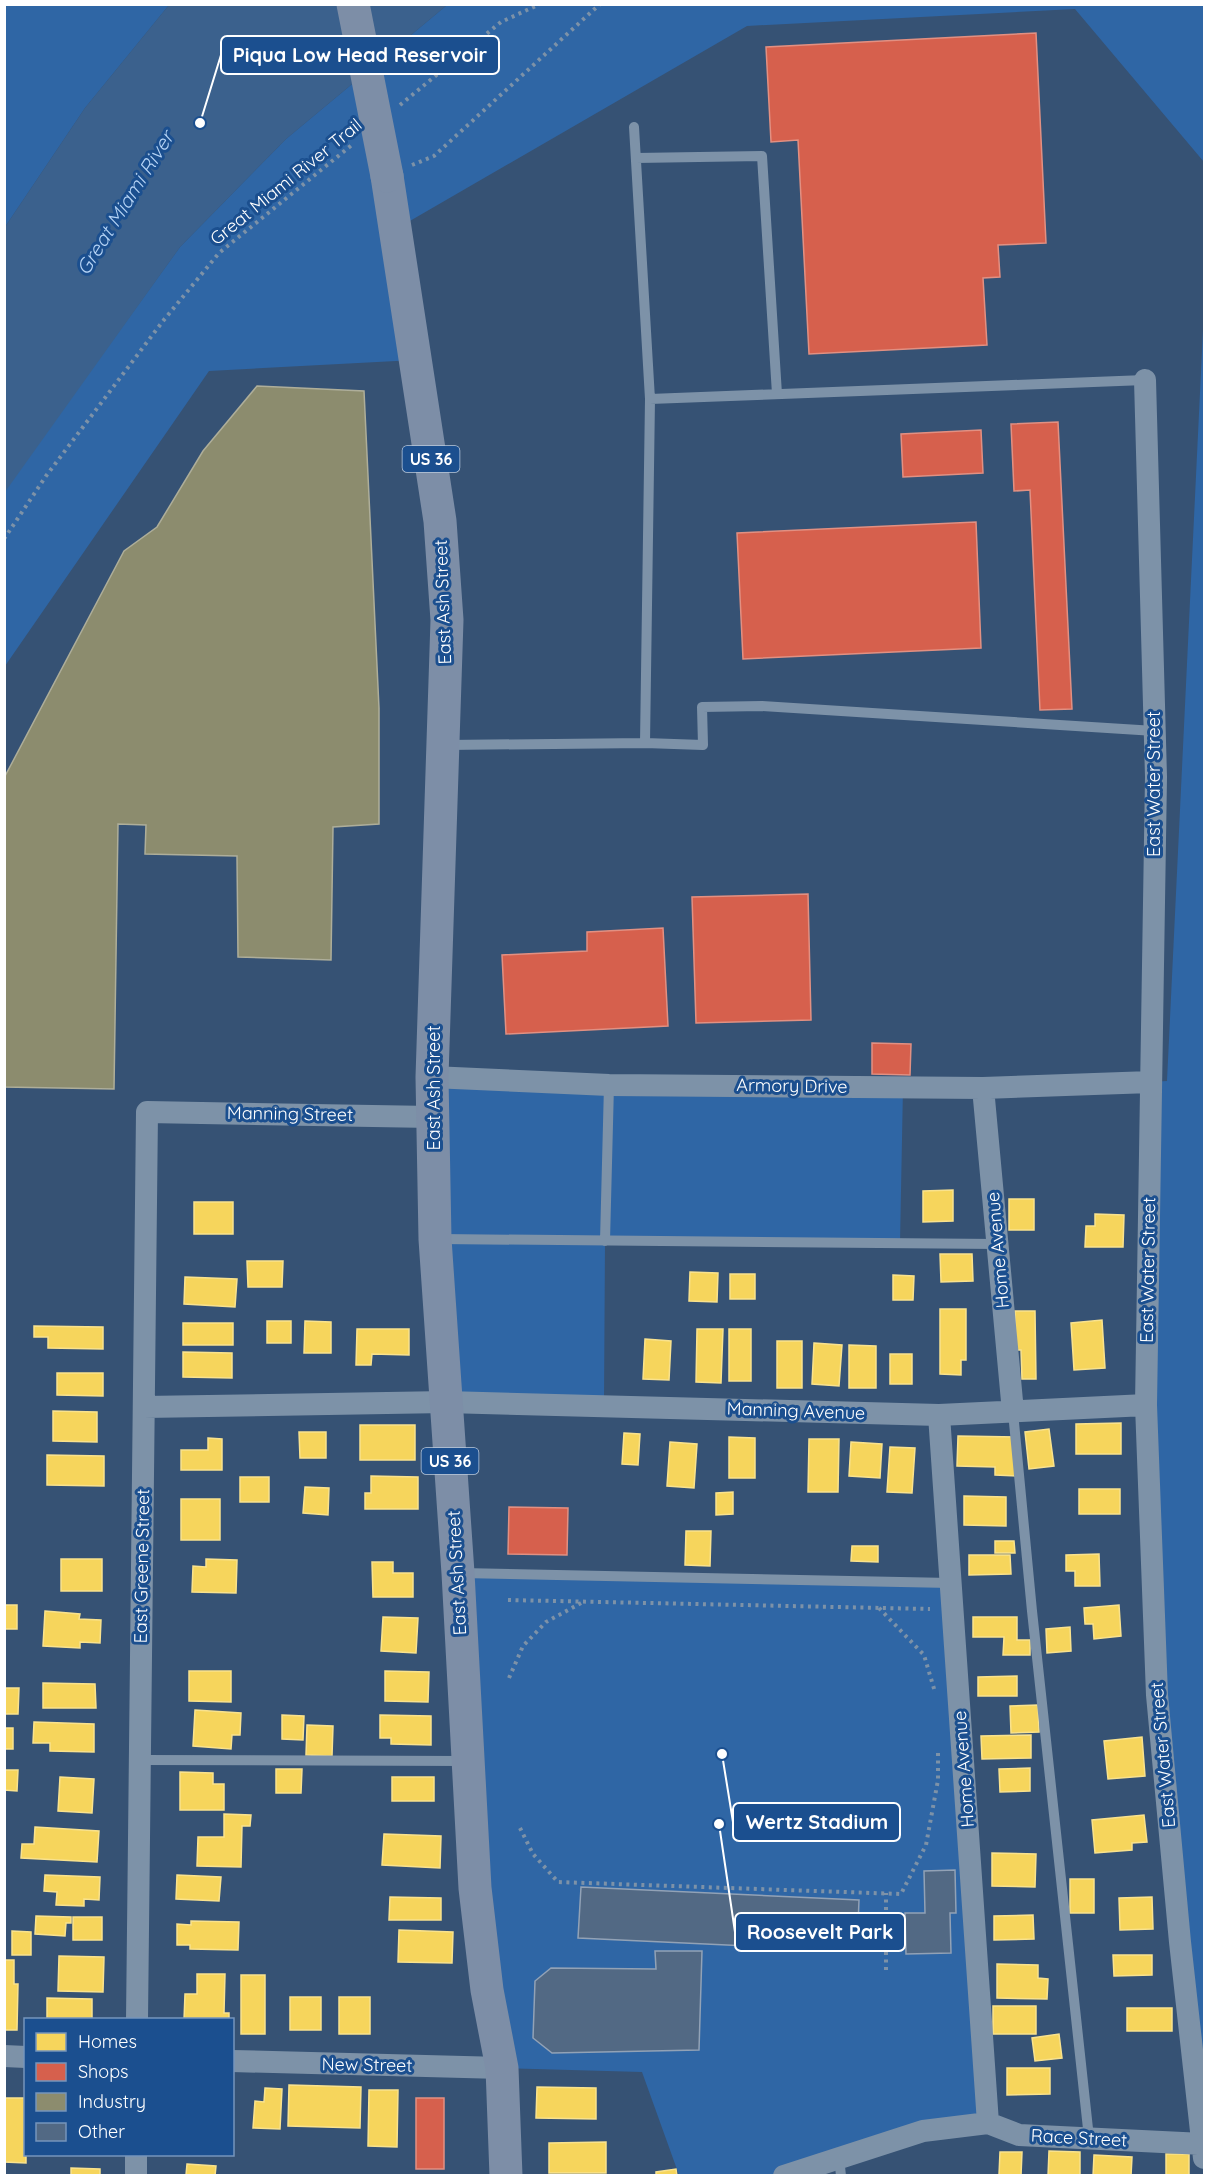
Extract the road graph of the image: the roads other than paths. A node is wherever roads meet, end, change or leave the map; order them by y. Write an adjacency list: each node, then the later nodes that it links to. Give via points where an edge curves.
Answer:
1 (353, 4): 9 (main road, East Ash Street / US 36, bridge, via 387,176 440,521 447,620)
2 (634, 127): 3 (lane)
3 (636, 159): 5 (lane, via 762,156); 6 (lane)
4 (1145, 380): 5 (lane); 7 (street, East Water Street)
5 (777, 394): 6 (lane)
6 (650, 399): 8 (lane)
7 (1155, 731): 8 (lane, via 762,706 702,707 703,746); 11 (street, East Water Street)
8 (645, 743): 9 (lane)
9 (444, 745): 10 (main road, East Ash Street / US 36)
10 (432, 1077): 12 (street, Armory Drive); 15 (main road, East Ash Street / US 36)
11 (1151, 1082): 13 (street, Armory Drive); 20 (street, East Water Street)
12 (609, 1084): 13 (street, Armory Drive); 17 (lane)
13 (983, 1088): 18 (street, Home Avenue)
14 (147, 1112): 15 (street, Manning Street); 21 (street, East Greene Street)
15 (432, 1117): 16 (main road, East Ash Street / US 36)
16 (435, 1239): 17 (lane); 19 (main road, East Ash Street / US 36)
17 (605, 1240): 18 (lane)
18 (997, 1244): 22 (street, Home Avenue)
19 (446, 1402): 21 (street, Manning Avenue); 23 (street, Manning Avenue); 24 (main road, East Ash Street / US 36)
20 (1146, 1405): 22 (street, Manning Avenue); 35 (street, East Water Street, via 1157,1695)
21 (144, 1407): 26 (street, East Greene Street)
22 (1013, 1412): 23 (street, Manning Avenue); 34 (lane)
23 (939, 1415): 25 (street, Home Avenue)
24 (458, 1573): 25 (lane); 27 (main road, East Ash Street / US 36)
25 (951, 1583): 33 (street, Home Avenue)
26 (140, 1760): 27 (lane); 28 (street, East Greene Street)
27 (467, 1761): 32 (main road, East Ash Street / US 36, via 475,1888 487,1990)
28 (137, 2018)
29 (4, 2056): 30 (street)
30 (24, 2057)
31 (234, 2061): 32 (street, New Street)
32 (502, 2068): 39 (main road, East Ash Street / US 36)
33 (988, 2123): 34 (street, Race Street, via 1019,2135); 37 (street, Race Street, via 923,2131)
34 (1089, 2138): 35 (street, Race Street)
35 (1204, 2151)
36 (136, 2156): 38 (street)
37 (840, 2166): 40 (street, Race Street)
38 (136, 2175)
39 (506, 2175)
40 (784, 2175)

